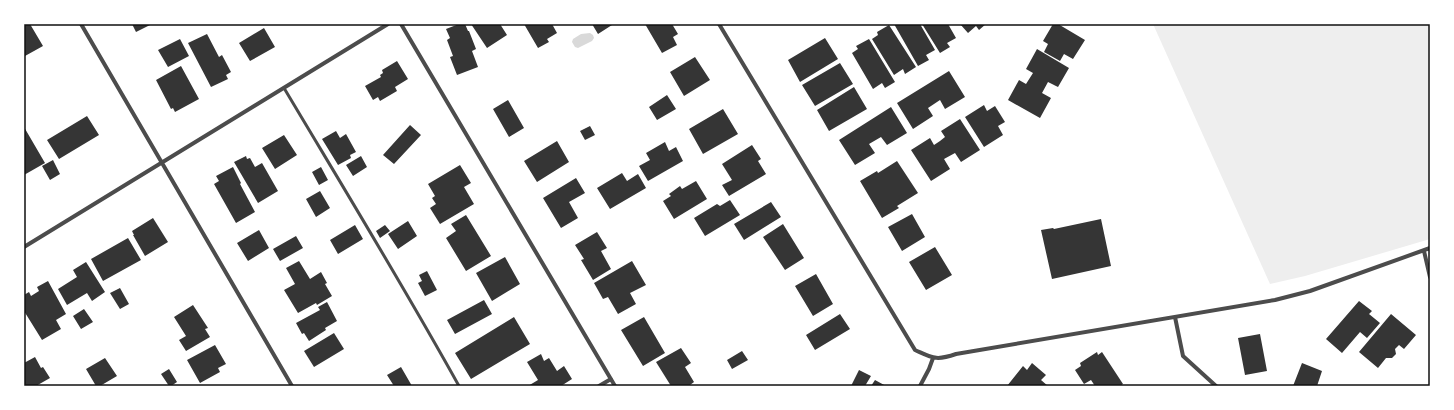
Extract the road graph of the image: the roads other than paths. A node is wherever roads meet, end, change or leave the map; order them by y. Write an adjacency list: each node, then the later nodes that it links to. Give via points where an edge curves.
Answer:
1 (81, 24): 6 (street)
2 (388, 24): 5 (street)
3 (401, 24): 13 (street)
4 (719, 24): 12 (street, via 915,350)
5 (284, 88): 6 (street); 15 (lane, via 420,315)
6 (161, 162): 7 (street); 14 (street)
7 (24, 247)
8 (1430, 248): 9 (street)
9 (1424, 250): 10 (street); 11 (street, via 1310,291 1275,300)
10 (1430, 277)
11 (1175, 317): 12 (street); 19 (street, via 1182,356)
12 (933, 358): 18 (street)
13 (611, 379): 16 (street); 17 (street)
14 (292, 386)
15 (459, 386)
16 (599, 386)
17 (615, 386)
18 (920, 386)
19 (1216, 386)

